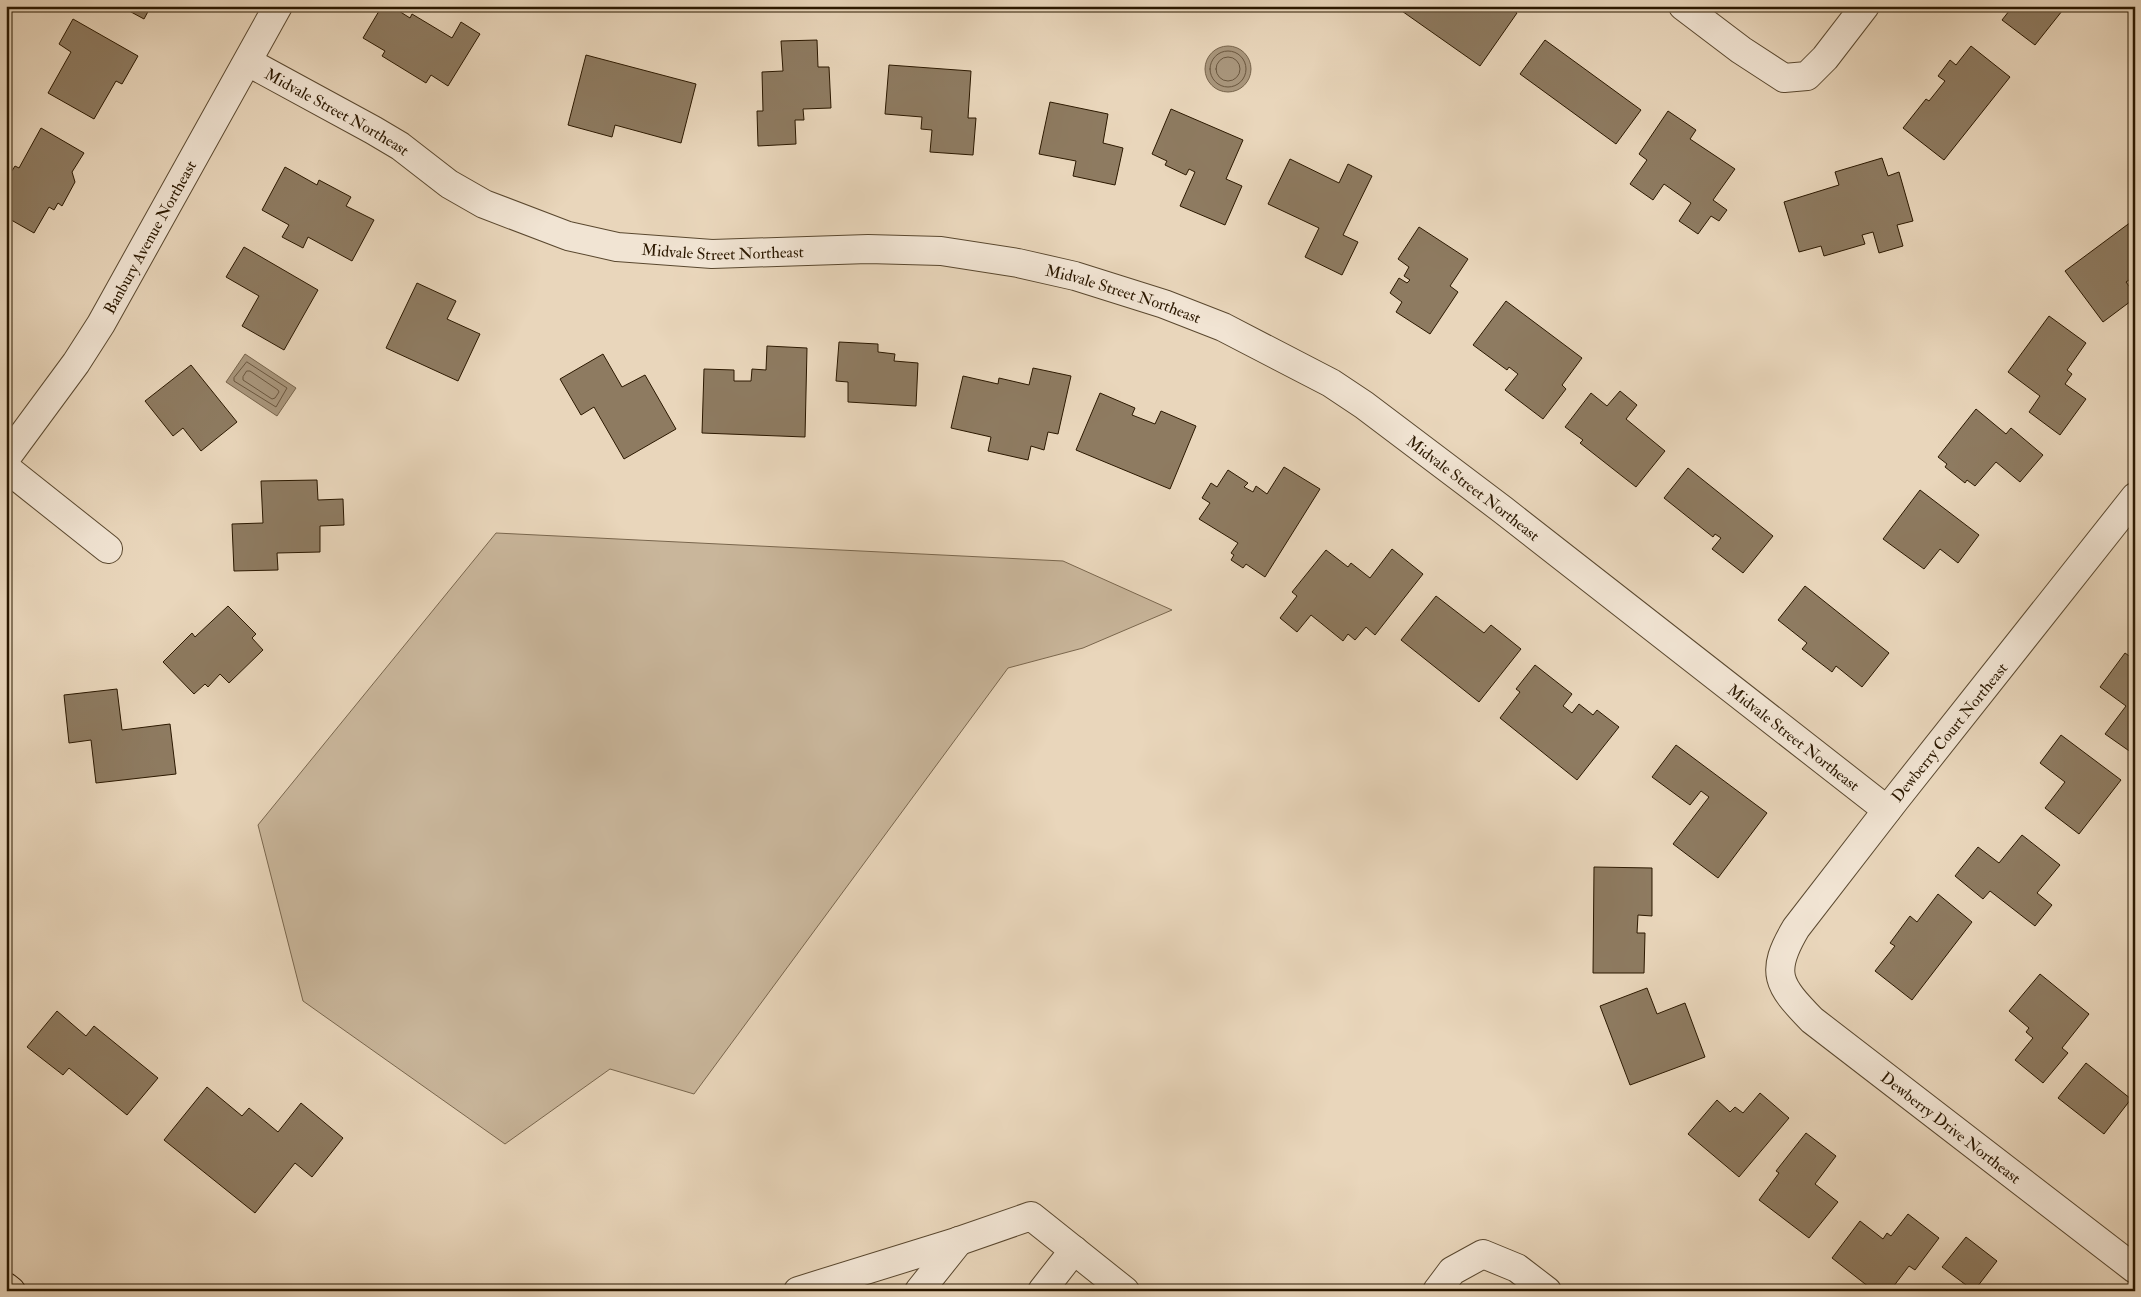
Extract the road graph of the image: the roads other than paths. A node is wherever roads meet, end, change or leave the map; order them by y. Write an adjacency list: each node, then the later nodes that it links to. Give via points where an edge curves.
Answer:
1 (278, 6): 4 (street, Banbury Avenue Northeast)
2 (1683, 6): 3 (street, via 1784,78 1806,76)
3 (1865, 6)
4 (248, 62): 5 (street, Banbury Avenue Northeast, via 100,324 76,363); 9 (street, Midvale Street Northeast, via 374,130 449,184 484,204 568,236 617,247 712,254 868,249 941,251 1075,276 1164,304 1223,327 1331,382 1372,410)
5 (6, 458)
6 (6, 468): 8 (street)
7 (2135, 497): 9 (street, Dewberry Court Northeast)
8 (108, 549)
9 (1887, 810): 10 (street, Dewberry Court Northeast, via 1796,928 1784,947)
10 (1780, 975): 13 (street, Dewberry Drive Northeast, via 1787,993 1812,1020)
11 (959, 1242): 12 (street, via 1032,1216); 16 (street); 17 (street)
12 (1074, 1250): 18 (street); 19 (street)
13 (2135, 1270)
14 (6, 1287): 15 (main road)
15 (11, 1291)
16 (798, 1291)
17 (919, 1291)
18 (1042, 1291)
19 (1125, 1291)
20 (1437, 1291): 21 (street, via 1452,1271 1483,1254 1517,1268)
21 (1547, 1291)

